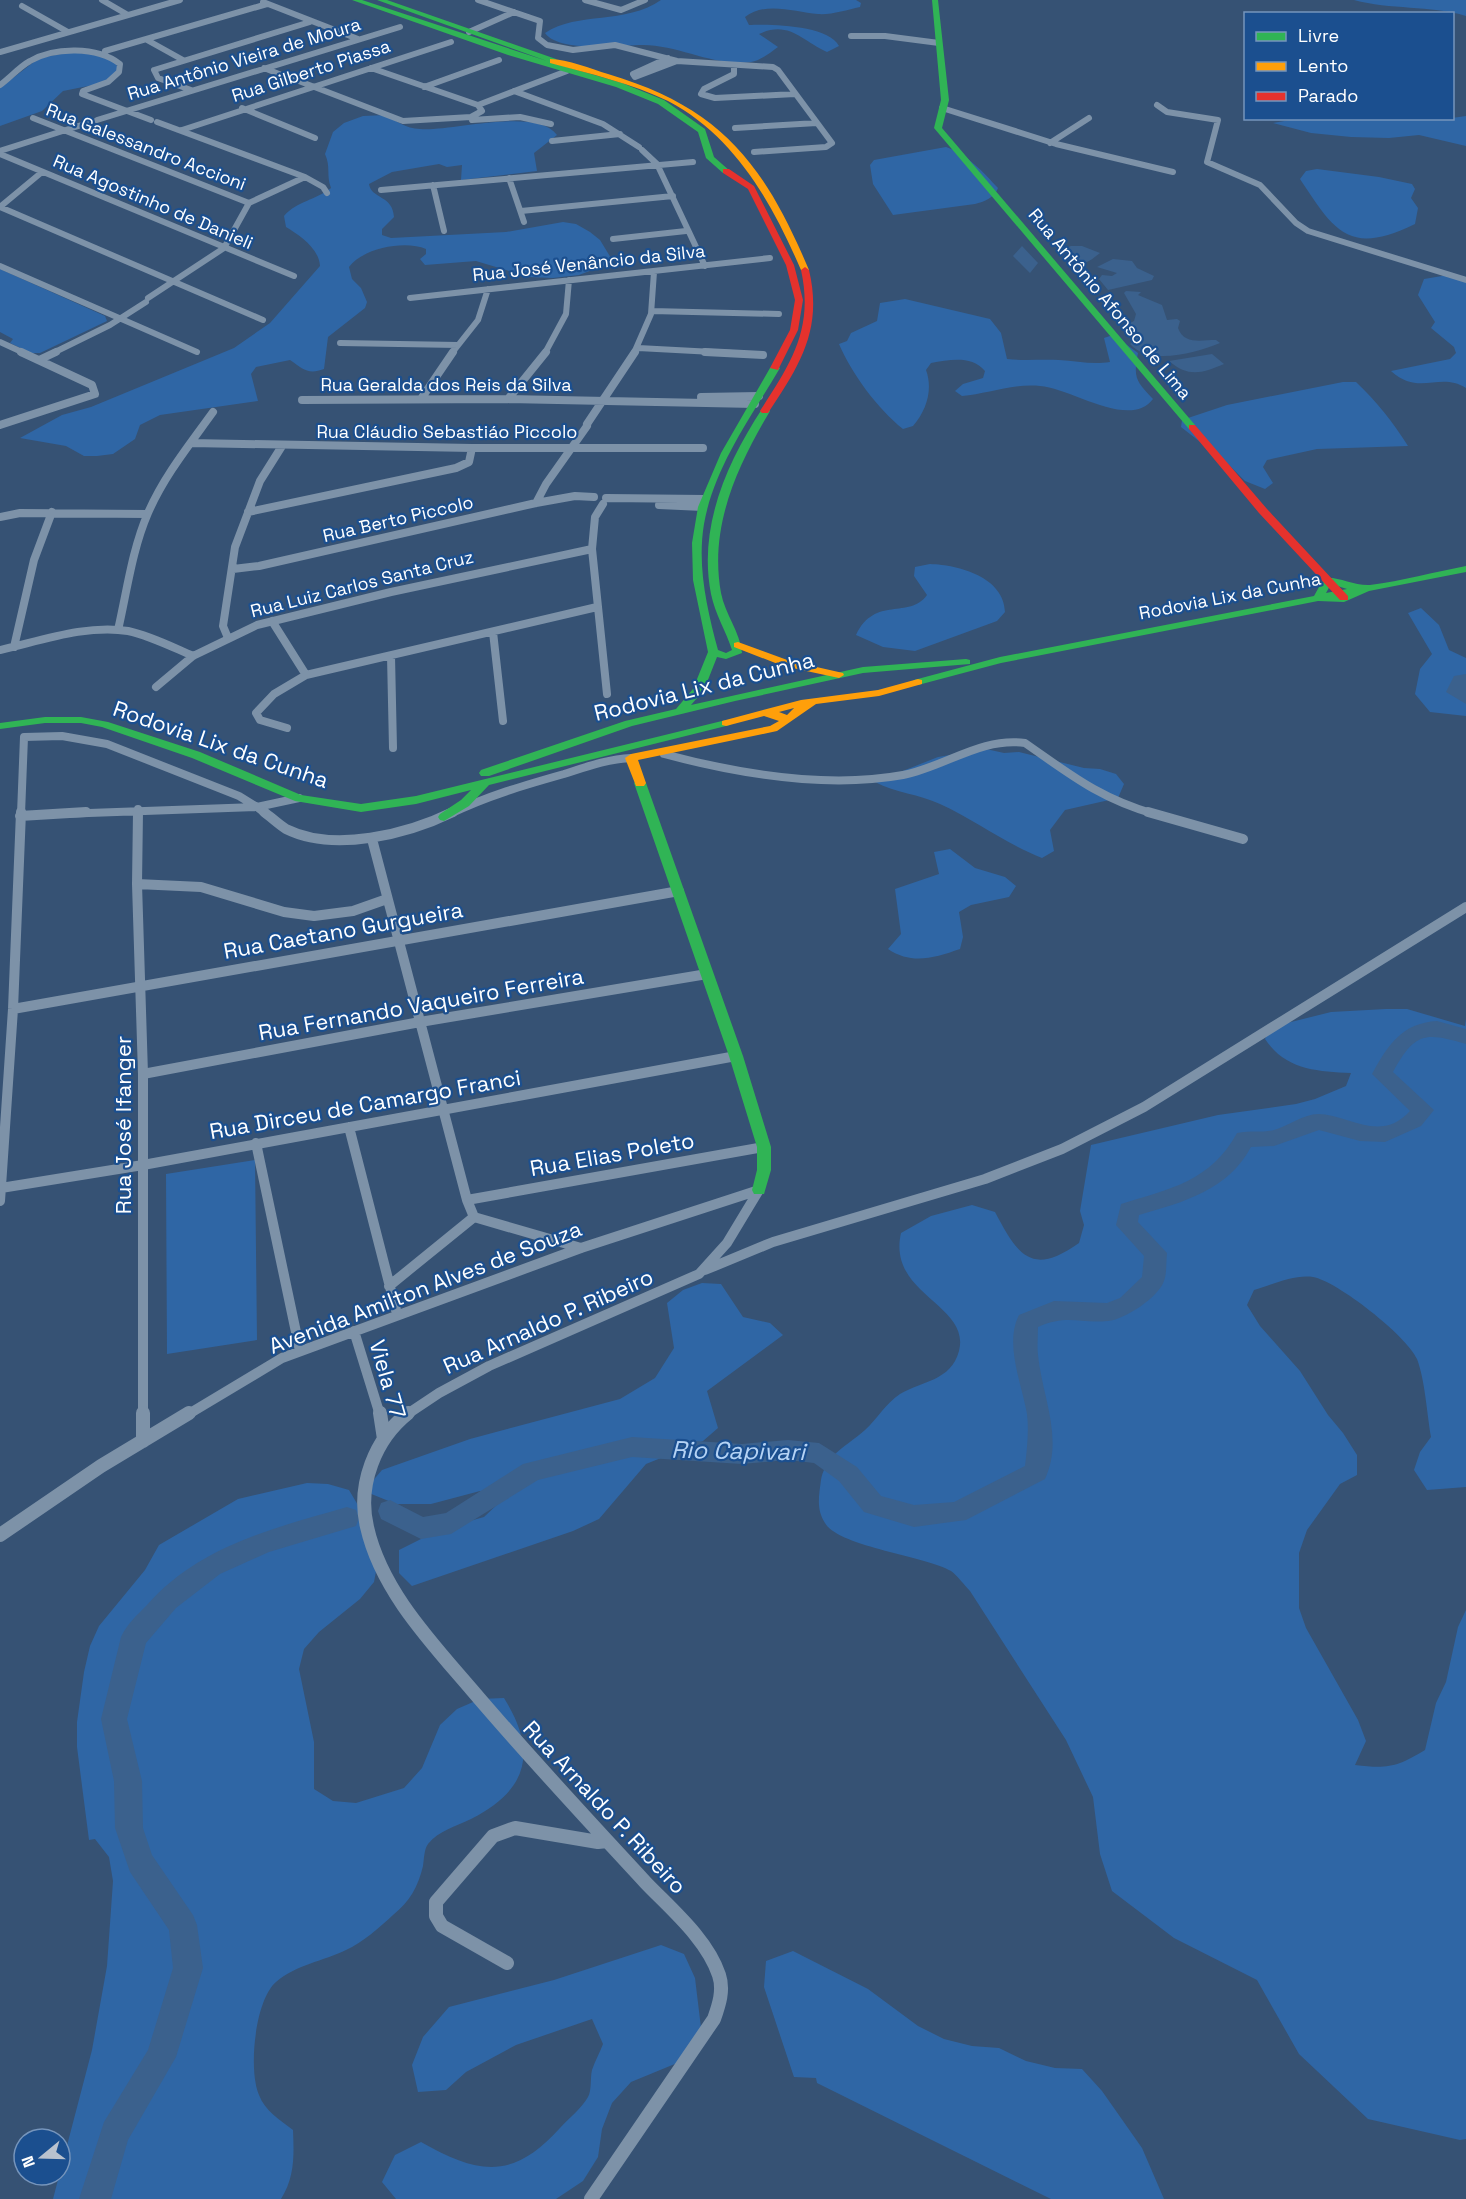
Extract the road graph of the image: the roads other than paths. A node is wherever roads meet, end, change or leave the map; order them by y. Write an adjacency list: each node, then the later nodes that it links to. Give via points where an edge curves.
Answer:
1 (12, 0): 17 (street)
2 (102, 0): 15 (street)
3 (180, 0): 15 (street)
4 (258, 0): 12 (street)
5 (355, 0): 37 (main road)
6 (380, 0): 18 (main road)
7 (478, 0): 13 (street)
8 (499, 0): 13 (street)
9 (585, 0): 10 (street, via 621,10)
10 (645, 0)
11 (935, 0): 25 (main road, Rua Antônio Afonso de Lima)
12 (267, 4): 16 (street); 22 (street)
13 (490, 4): 14 (street)
14 (514, 12): 18 (street); 30 (street, via 540,21 538,38 555,47 573,50 625,46)
15 (128, 15): 17 (street)
16 (310, 22): 20 (street); 31 (street)
17 (68, 32): 23 (street)
18 (469, 32): 61 (main road, via 655,93 696,114)
19 (851, 36): 25 (street)
20 (351, 37): 21 (street); 21 (street, Rua Antônio Vieira de Moura, via 393,25 400,27)
21 (358, 39): 35 (street, Rua Antônio Vieira de Moura)
22 (147, 40): 29 (street); 31 (street)
23 (35, 42): 27 (street); 28 (street)
24 (451, 42): 36 (street, Rua Gilberto Piassa)
25 (939, 43): 47 (main road, Rua Antônio Afonso de Lima, via 945,100)
26 (0, 46): 27 (street)
27 (3, 51)
28 (50, 51)
29 (105, 51)
30 (668, 58): 33 (street); 33 (street, via 633,74 634,77)
31 (183, 60): 41 (street, via 154,70 154,75)
32 (499, 60): 40 (street)
33 (676, 61): 34 (street)
34 (734, 65): 43 (street, via 773,67); 43 (street, via 734,74 701,94 715,98)
35 (264, 68): 39 (street); 41 (street, Rua Antônio Vieira de Moura)
36 (371, 68): 39 (street, Rua Gilberto Piassa); 40 (street)
37 (572, 72): 42 (street); 42 (street); 62 (main road, via 665,104 699,127 707,136)
38 (0, 85): 48 (street, via 28,62 47,56 96,52 114,57 120,64 119,72 82,94)
39 (312, 87): 45 (street, Rua Gilberto Piassa); 49 (street, via 403,121)
40 (424, 87): 46 (street)
41 (191, 90): 48 (street, Rua Antônio Vieira de Moura)
42 (517, 92): 46 (street); 57 (street, via 584,116)
43 (795, 94): 52 (street)
44 (1157, 105): 91 (street, via 1167,112 1218,120 1207,162 1260,185 1302,228)
45 (242, 108): 55 (street, Rua Gilberto Piassa); 58 (street)
46 (480, 108): 49 (street, via 476,116)
47 (942, 108): 60 (street); 134 (main road, Rua Antônio Afonso de Lima, via 938,128 1263,511)
48 (128, 111): 55 (street); 56 (street, Rua Antônio Vieira de Moura)
49 (463, 117): 53 (street, via 520,117)
50 (33, 118): 56 (street, Rua Galessandro Accioni)
51 (1089, 118): 60 (street)
52 (817, 123): 54 (street); 64 (street, via 832,143 826,147)
53 (550, 124)
54 (735, 128)
55 (182, 130): 71 (street)
56 (61, 131): 63 (street, Rua Antônio Vieira de Moura); 77 (street, Rua Galessandro Accioni)
57 (620, 134): 59 (street); 66 (street)
58 (315, 138)
59 (552, 141)
60 (1050, 143): 70 (street)
61 (734, 149): 62 (main road); 67 (main road)
62 (708, 150): 68 (main road, via 714,163)
63 (0, 152): 69 (street, Rua Agostinho de Danieli)
64 (754, 152)
65 (693, 162): 66 (street)
66 (657, 164): 72 (street); 76 (street)
67 (749, 167): 68 (main road); 145 (main road, via 805,268 813,300 811,319 799,352 734,466 717,519 714,553 718,603)
68 (724, 170): 110 (main road, via 743,179 751,188 790,265 799,300 794,330)
69 (42, 172): 78 (street); 84 (street, Rua Agostinho de Danieli)
70 (1173, 172)
71 (305, 177): 75 (street); 77 (street)
72 (509, 178): 73 (street); 79 (street)
73 (433, 185): 74 (street); 81 (street)
74 (381, 190)
75 (327, 193)
76 (673, 196): 79 (street); 82 (street)
77 (249, 203): 84 (street)
78 (0, 207): 92 (street)
79 (521, 211): 80 (street)
80 (524, 222)
81 (444, 231)
82 (686, 231): 83 (street); 87 (street)
83 (613, 238)
84 (224, 248): 89 (street, Rua Agostinho de Danieli); 92 (street)
85 (770, 258): 87 (street, Rua José Venâncio da Silva)
86 (0, 266): 97 (street)
87 (705, 266): 88 (street, Rua José Venâncio da Silva)
88 (654, 272): 90 (street, Rua José Venâncio da Silva); 95 (street)
89 (294, 276)
90 (569, 280): 93 (street, Rua José Venâncio da Silva); 107 (street, via 571,298 565,319)
91 (1466, 280)
92 (173, 281): 97 (street); 98 (street)
93 (488, 289): 94 (street, Rua José Venâncio da Silva); 101 (street, via 485,309 472,332)
94 (410, 298)
95 (652, 310): 96 (street); 102 (street)
96 (779, 314)
97 (121, 319): 103 (street); 105 (street)
98 (263, 320)
99 (0, 342): 105 (street)
100 (340, 343): 101 (street)
101 (458, 345): 106 (street)
102 (638, 348): 104 (street); 109 (street)
103 (197, 352)
104 (764, 355)
105 (39, 360): 112 (street, via 92,385 95,394)
106 (420, 399): 107 (street, Rua Geralda dos Reis da Silva); 108 (street, Rua Geralda dos Reis da Silva)
107 (508, 399): 109 (street, Rua Geralda dos Reis da Silva)
108 (302, 400)
109 (603, 400): 110 (street, Rua Geralda dos Reis da Silva); 116 (street)
110 (757, 400): 124 (main road)
111 (213, 412): 113 (street)
112 (2, 424)
113 (191, 443): 114 (street, Rua Cláudio Sebastiáo Piccolo); 128 (street)
114 (282, 446): 115 (street, Rua Cláudio Sebastiáo Piccolo); 122 (street, via 260,481)
115 (472, 448): 116 (street, Rua Cláudio Sebastiáo Piccolo); 125 (street, via 469,462 456,468)
116 (570, 448): 117 (street, Rua Cláudio Sebastiáo Piccolo); 118 (street)
117 (703, 448)
118 (546, 484): 119 (street, via 551,491); 123 (street)
119 (567, 498): 120 (street); 123 (street, Rua Berto Piccolo)
120 (592, 500): 121 (street); 130 (street)
121 (604, 502): 124 (street); 130 (street)
122 (252, 503): 125 (street); 127 (street)
123 (536, 503): 133 (street, Rua Berto Piccolo)
124 (704, 503): 148 (main road, via 698,579 701,610)
125 (278, 507): 127 (street)
126 (52, 512): 128 (street); 129 (street); 146 (street, via 34,560)
127 (248, 512): 133 (street, via 235,547)
128 (147, 514): 141 (street)
129 (0, 517)
130 (595, 517): 131 (street)
131 (591, 549): 138 (street); 140 (street, Rua Luiz Carlos Santa Cruz)
132 (1466, 568): 135 (main road)
133 (233, 569): 139 (street)
134 (1328, 580): 135 (main road); 136 (main road, Rua Antônio Afonso de Lima); 137 (main road)
135 (1367, 588): 136 (main road, via 1361,594)
136 (1342, 595): 137 (main road, Rodovia Lix da Cunha)
137 (1318, 597): 151 (main road, Rodovia Lix da Cunha)
138 (597, 608): 143 (street); 156 (street)
139 (224, 617): 142 (street); 144 (street, via 223,630)
140 (272, 621): 142 (street, Rua Luiz Carlos Santa Cruz); 153 (street)
141 (118, 630): 146 (street); 149 (street)
142 (244, 630): 144 (street, Rua Luiz Carlos Santa Cruz)
143 (493, 632): 150 (street); 161 (street)
144 (228, 638): 149 (street, Rua Luiz Carlos Santa Cruz)
145 (738, 645): 148 (main road, via 739,650 732,655 719,656); 154 (main road, via 795,668)
146 (14, 647): 147 (street)
147 (0, 650)
148 (713, 652): 159 (main road, via 699,690)
149 (193, 656): 155 (street, Rua Luiz Carlos Santa Cruz)
150 (391, 656): 153 (street); 167 (street)
151 (1000, 660): 152 (main road, Rodovia Lix da Cunha); 157 (main road, Rodovia Lix da Cunha, via 913,685)
152 (863, 670): 154 (main road, Rodovia Lix da Cunha); 157 (main road, via 880,679 879,685)
153 (306, 675): 165 (street, via 274,694 255,713 260,720)
154 (839, 675): 159 (main road, Rodovia Lix da Cunha)
155 (156, 687)
156 (607, 693)
157 (855, 696): 158 (main road, Rodovia Lix da Cunha)
158 (818, 701): 160 (main road, Rodovia Lix da Cunha); 162 (main road, via 800,709)
159 (680, 712): 163 (main road, Rodovia Lix da Cunha)
160 (760, 712): 162 (main road, via 781,716); 166 (main road, Rodovia Lix da Cunha)
161 (503, 721)
162 (786, 722): 168 (main road, via 773,729)
163 (628, 723): 166 (main road, via 621,737); 172 (main road, Rodovia Lix da Cunha)
164 (0, 726): 171 (main road, Rodovia Lix da Cunha, via 45,720 104,724 196,755)
165 (287, 728)
166 (643, 745): 170 (main road, Rodovia Lix da Cunha)
167 (393, 748)
168 (664, 754): 169 (main road); 178 (street, via 788,775 880,779 906,775 1016,740 1120,804)
169 (631, 758): 176 (street, via 614,759 518,786); 180 (main road, Rua Arnaldo P. Ribeiro)
170 (485, 782): 172 (main road, Rodovia Lix da Cunha); 176 (main road)
171 (299, 798): 172 (main road, Rodovia Lix da Cunha, via 361,808); 173 (street)
172 (393, 804)
173 (257, 807): 174 (street); 175 (street, via 239,796 107,744 62,736 24,737); 177 (street, via 300,834)
174 (138, 809): 175 (street); 179 (street, Rua José Ifanger)
175 (20, 816): 186 (street)
176 (444, 817): 177 (street)
177 (372, 839): 181 (street)
178 (1243, 839)
179 (137, 884): 181 (street, Rua Caetano Gurgueira, via 201,887 284,912 314,916 353,911); 185 (street, Rua José Ifanger)
180 (679, 891): 183 (street, Rua Caetano Gurgueira); 184 (main road, Rua Arnaldo P. Ribeiro)
181 (387, 899): 183 (street)
182 (1466, 907): 201 (street, via 1164,1095 1062,1149 985,1179 773,1242)
183 (398, 941): 185 (street, Rua Caetano Gurgueira); 187 (street)
184 (707, 974): 187 (street, Rua Fernando Vaqueiro Ferreira); 188 (main road, Rua Arnaldo P. Ribeiro)
185 (140, 985): 186 (street, Rua Caetano Gurgueira); 189 (street, Rua José Ifanger)
186 (13, 1009): 195 (street)
187 (420, 1022): 189 (street, Rua Fernando Vaqueiro Ferreira); 190 (street)
188 (736, 1056): 190 (street, Rua Dirceu de Camargo Franci); 193 (main road, Rua Arnaldo P. Ribeiro)
189 (143, 1074): 194 (street, Rua José Ifanger)
190 (444, 1109): 191 (street, Rua Dirceu de Camargo Franci); 197 (street)
191 (349, 1127): 192 (street, Rua Dirceu de Camargo Franci); 202 (street)
192 (256, 1143): 194 (street, Rua Dirceu de Camargo Franci); 205 (street)
193 (764, 1147): 196 (main road, Rua Arnaldo P. Ribeiro); 197 (street, Rua Elias Poleto)
194 (143, 1166): 195 (street, Rua Dirceu de Camargo Franci); 207 (street, Rua José Ifanger)
195 (1, 1188): 198 (street)
196 (759, 1190): 200 (street, Avenida Amilton Alves de Souza); 201 (street, Rua Arnaldo P. Ribeiro, via 742,1221)
197 (467, 1200): 199 (street)
198 (0, 1202)
199 (474, 1217): 200 (street); 202 (street)
200 (581, 1248): 203 (street, Avenida Amilton Alves de Souza)
201 (703, 1271): 206 (street, Rua Arnaldo P. Ribeiro, via 663,1292 527,1348 423,1402 401,1418)
202 (389, 1286): 203 (street)
203 (397, 1314): 204 (street, Avenida Amilton Alves de Souza)
204 (354, 1331): 205 (street, Avenida Amilton Alves de Souza); 206 (street, Viela 77, via 378,1403)
205 (300, 1351): 207 (street, Avenida Amilton Alves de Souza)
206 (384, 1439): 209 (street, Rua Arnaldo P. Ribeiro, via 366,1483 364,1504 367,1528 390,1579 422,1633)
207 (143, 1441): 208 (street, Avenida Amilton Alves de Souza)
208 (0, 1535)
209 (607, 1841): 210 (street, via 514,1828 504,1830 493,1836 436,1902 436,1916 442,1926); 211 (street, Rua Arnaldo P. Ribeiro, via 696,1937 718,1969 722,1999 714,2019)
210 (507, 1963)
211 (591, 2199)

